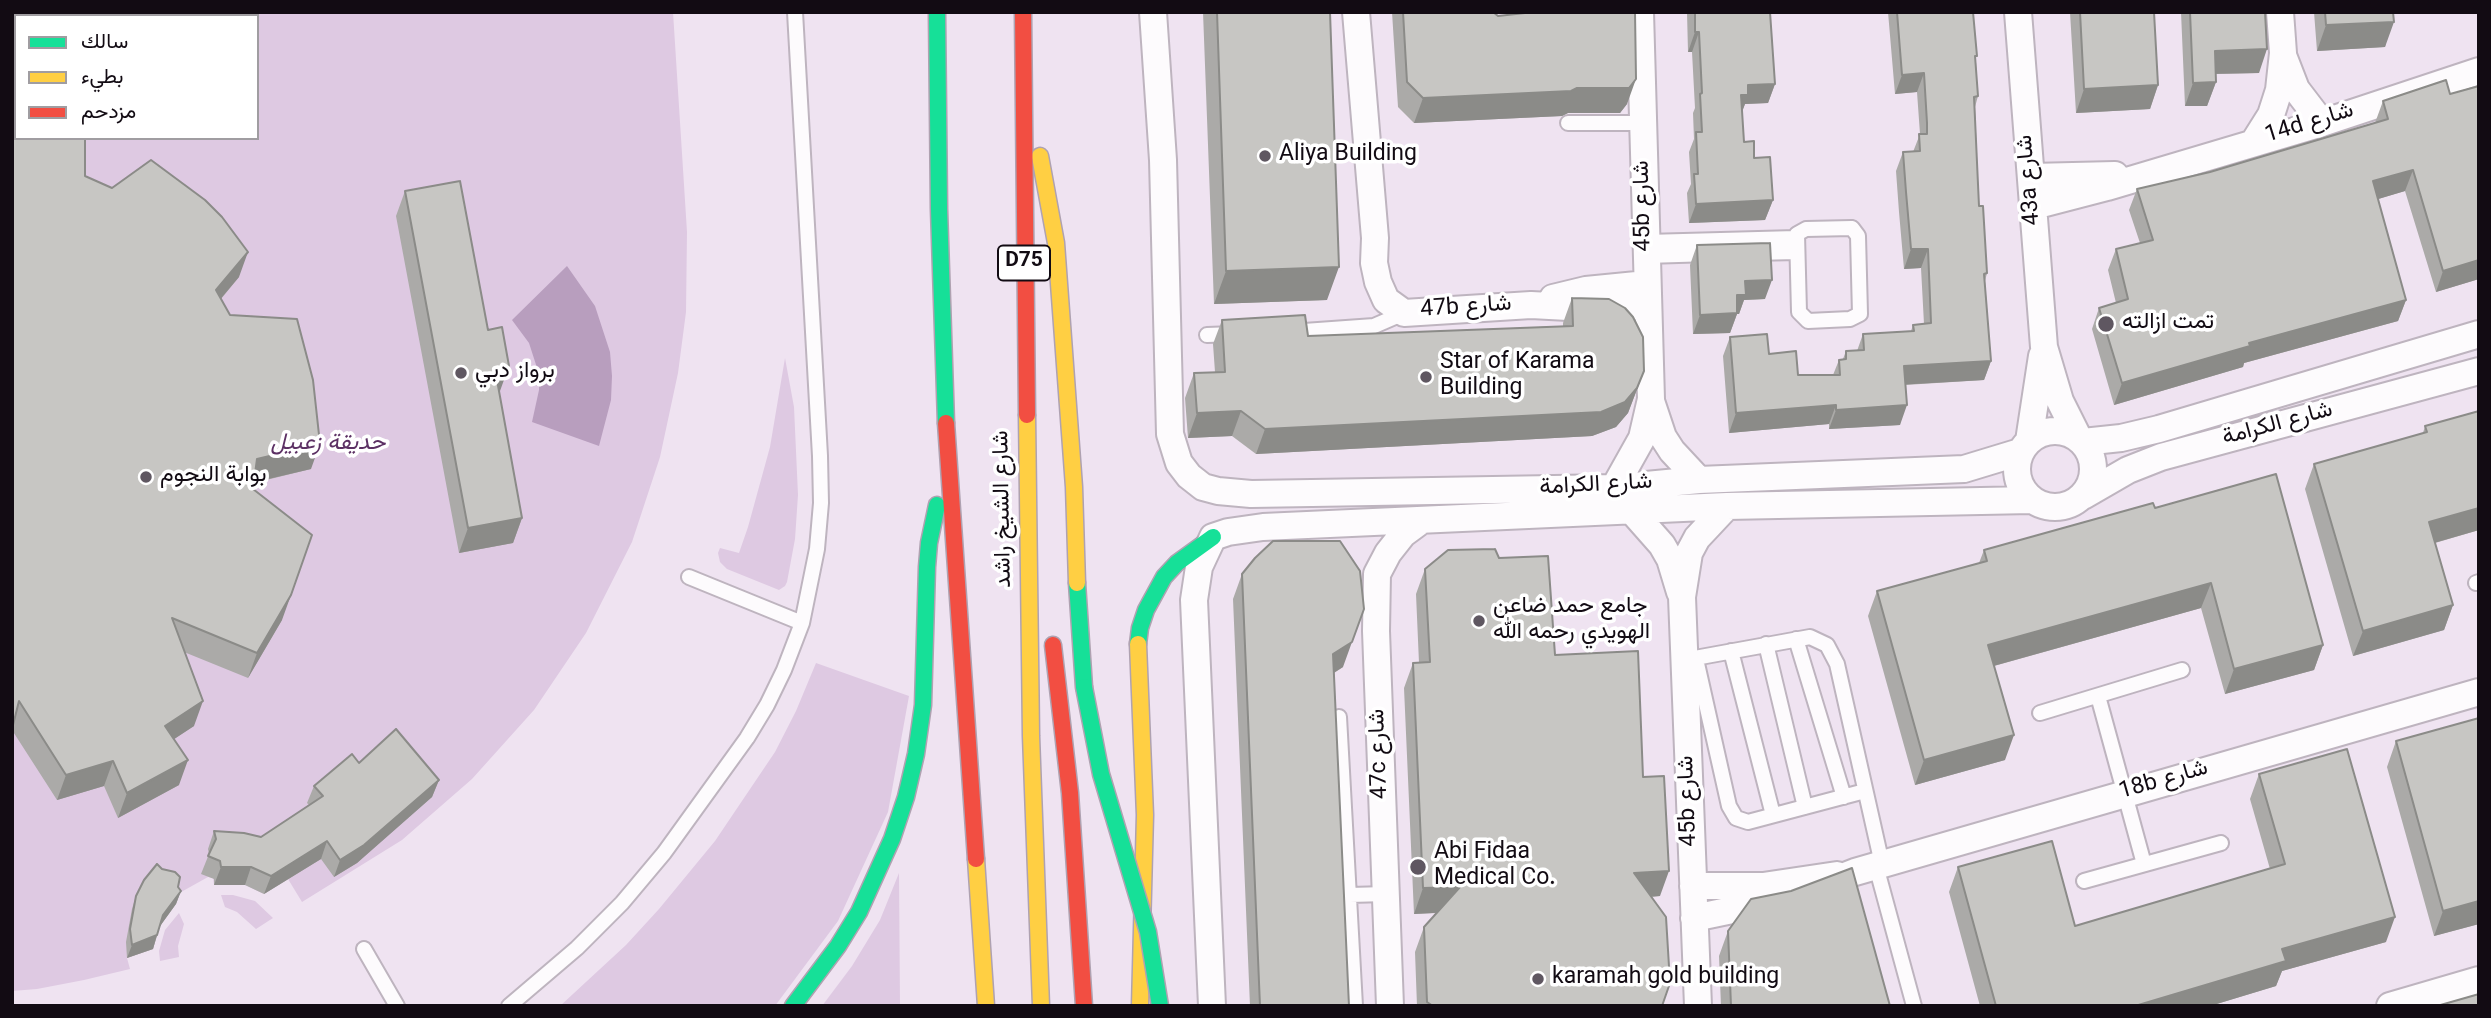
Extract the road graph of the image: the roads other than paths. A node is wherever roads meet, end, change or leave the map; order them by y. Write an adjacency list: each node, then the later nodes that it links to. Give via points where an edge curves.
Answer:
1 (795, 12): 45 (lane, via 821,503)
2 (937, 12): 32 (highway)
3 (1023, 12): 11 (highway, شارع الشيخ راشد / D75)
4 (1153, 12): 34 (street, شارع الكرامة, via 1163,160 1170,434 1179,463 1189,476 1203,487 1251,494)
5 (1356, 12): 22 (street, 47b شارع, via 1374,263 1386,300)
6 (1640, 12): 13 (street, 45b شارع)
7 (2018, 12): 17 (street, 43a شارع)
8 (2280, 12): 9 (street)
9 (2283, 52): 14 (street, via 2296,89); 15 (street, via 2276,103)
10 (2479, 71): 14 (street, 14d شارع)
11 (1022, 87): 39 (highway, شارع الشيخ راشد / D75); 81 (highway, bridge, via 1042,164 1057,256 1084,687 1101,775 1148,932)
12 (1568, 123): 13 (lane)
13 (1643, 123): 20 (street, 45b شارع)
14 (2322, 123): 15 (street, 14d شارع)
15 (2254, 142): 16 (street, 14d شارع)
16 (2141, 176): 17 (street, 14d شارع); 18 (street, 14d شارع)
17 (2031, 177): 18 (street, 43a شارع)
18 (2034, 206): 27 (street, 43a شارع)
19 (1796, 245): 19 (lane, via 1801,316 1812,322 1858,317 1857,232 1852,228 1806,229 1800,231); 20 (lane)
20 (1646, 249): 21 (street, 45b شارع)
21 (1647, 295): 22 (street, 47b شارع, via 1587,290 1531,304); 29 (street, 45b شارع)
22 (1404, 313): 23 (lane, via 1374,326)
23 (1274, 332)
24 (1247, 334): 26 (lane)
25 (2479, 334): 30 (street, شارع الكرامة, via 2159,429)
26 (1207, 335)
27 (2043, 347): 30 (street, 43a شارع, via 2060,401); 31 (street, 43a شارع)
28 (2479, 371): 35 (street, شارع الكرامة, via 2161,457)
29 (1651, 399): 33 (street, 45b شارع, via 1663,437); 34 (street, 45b شارع, via 1642,438)
30 (2081, 441): 31 (street, via 2053,430 2040,433); 35 (street, via 2094,475)
31 (2024, 447): 33 (street, شارع الكرامة, via 1964,469); 36 (street, via 2016,465 2018,479)
32 (948, 473): 71 (highway); 75 (highway, via 929,543 923,705 906,797 859,912)
33 (1699, 480): 34 (street, شارع الكرامة)
34 (1614, 488)
35 (2083, 496): 36 (street, via 2064,507 2042,506)
36 (2032, 500): 37 (street, شارع الكرامة)
37 (1727, 506): 38 (street, شارع الكرامة); 44 (street, 45b شارع, via 1697,537 1689,553)
38 (1632, 512): 40 (street, شارع الكرامة); 44 (street, 45b شارع, via 1670,559)
39 (1027, 513): 43 (highway); 78 (highway, شارع الشيخ راشد / D75)
40 (1422, 520): 41 (street, شارع الكرامة, via 1263,527); 67 (street, 47c شارع, via 1403,534 1377,574)
41 (1213, 537): 80 (highway, via 1164,577 1140,628 1145,828); 82 (street, via 1199,567 1194,600)
42 (690, 577): 45 (lane)
43 (1046, 597)
44 (1682, 597): 50 (street, 45b شارع)
45 (802, 623): 74 (lane, via 767,705 664,853 577,948)
46 (1052, 634): 79 (highway, via 1070,793)
47 (1796, 639): 48 (lane); 56 (lane, via 1816,638 1833,654); 58 (lane)
48 (1766, 644): 49 (lane); 59 (lane)
49 (1731, 651): 50 (lane); 60 (lane)
50 (1690, 660): 60 (lane, via 1731,813 1748,822); 66 (street, 45b شارع)
51 (2182, 670): 53 (lane)
52 (2479, 692): 57 (street, 18b شارع)
53 (2098, 695): 54 (lane); 57 (lane)
54 (2040, 713)
55 (1339, 717): 68 (lane)
56 (1865, 791): 58 (lane); 63 (lane)
57 (2125, 794): 62 (lane); 63 (street, 18b شارع)
58 (1844, 797): 59 (lane)
59 (1805, 807): 60 (lane)
60 (1773, 815)
61 (2221, 843): 62 (lane)
62 (2144, 864): 65 (lane)
63 (1879, 865): 64 (street, 18b شارع); 86 (lane)
64 (1849, 873): 66 (street, 18b شارع, via 1763,886); 69 (street, 18b شارع, via 1777,901)
65 (2084, 881)
66 (1693, 886): 69 (street, 45b شارع)
67 (1386, 894): 68 (lane); 84 (street, 47c شارع)
68 (1350, 895): 83 (lane)
69 (1694, 918): 85 (street, 45b شارع)
70 (364, 949): 73 (lane)
71 (984, 963): 76 (highway); 77 (highway)
72 (2479, 980): 87 (street)
73 (397, 1006)
74 (509, 1006)
75 (793, 1006)
76 (977, 1006)
77 (986, 1006)
78 (1041, 1006)
79 (1084, 1006)
80 (1140, 1006)
81 (1160, 1006)
82 (1212, 1006)
83 (1355, 1006)
84 (1391, 1006)
85 (1698, 1006)
86 (1914, 1006)
87 (2390, 1006)

